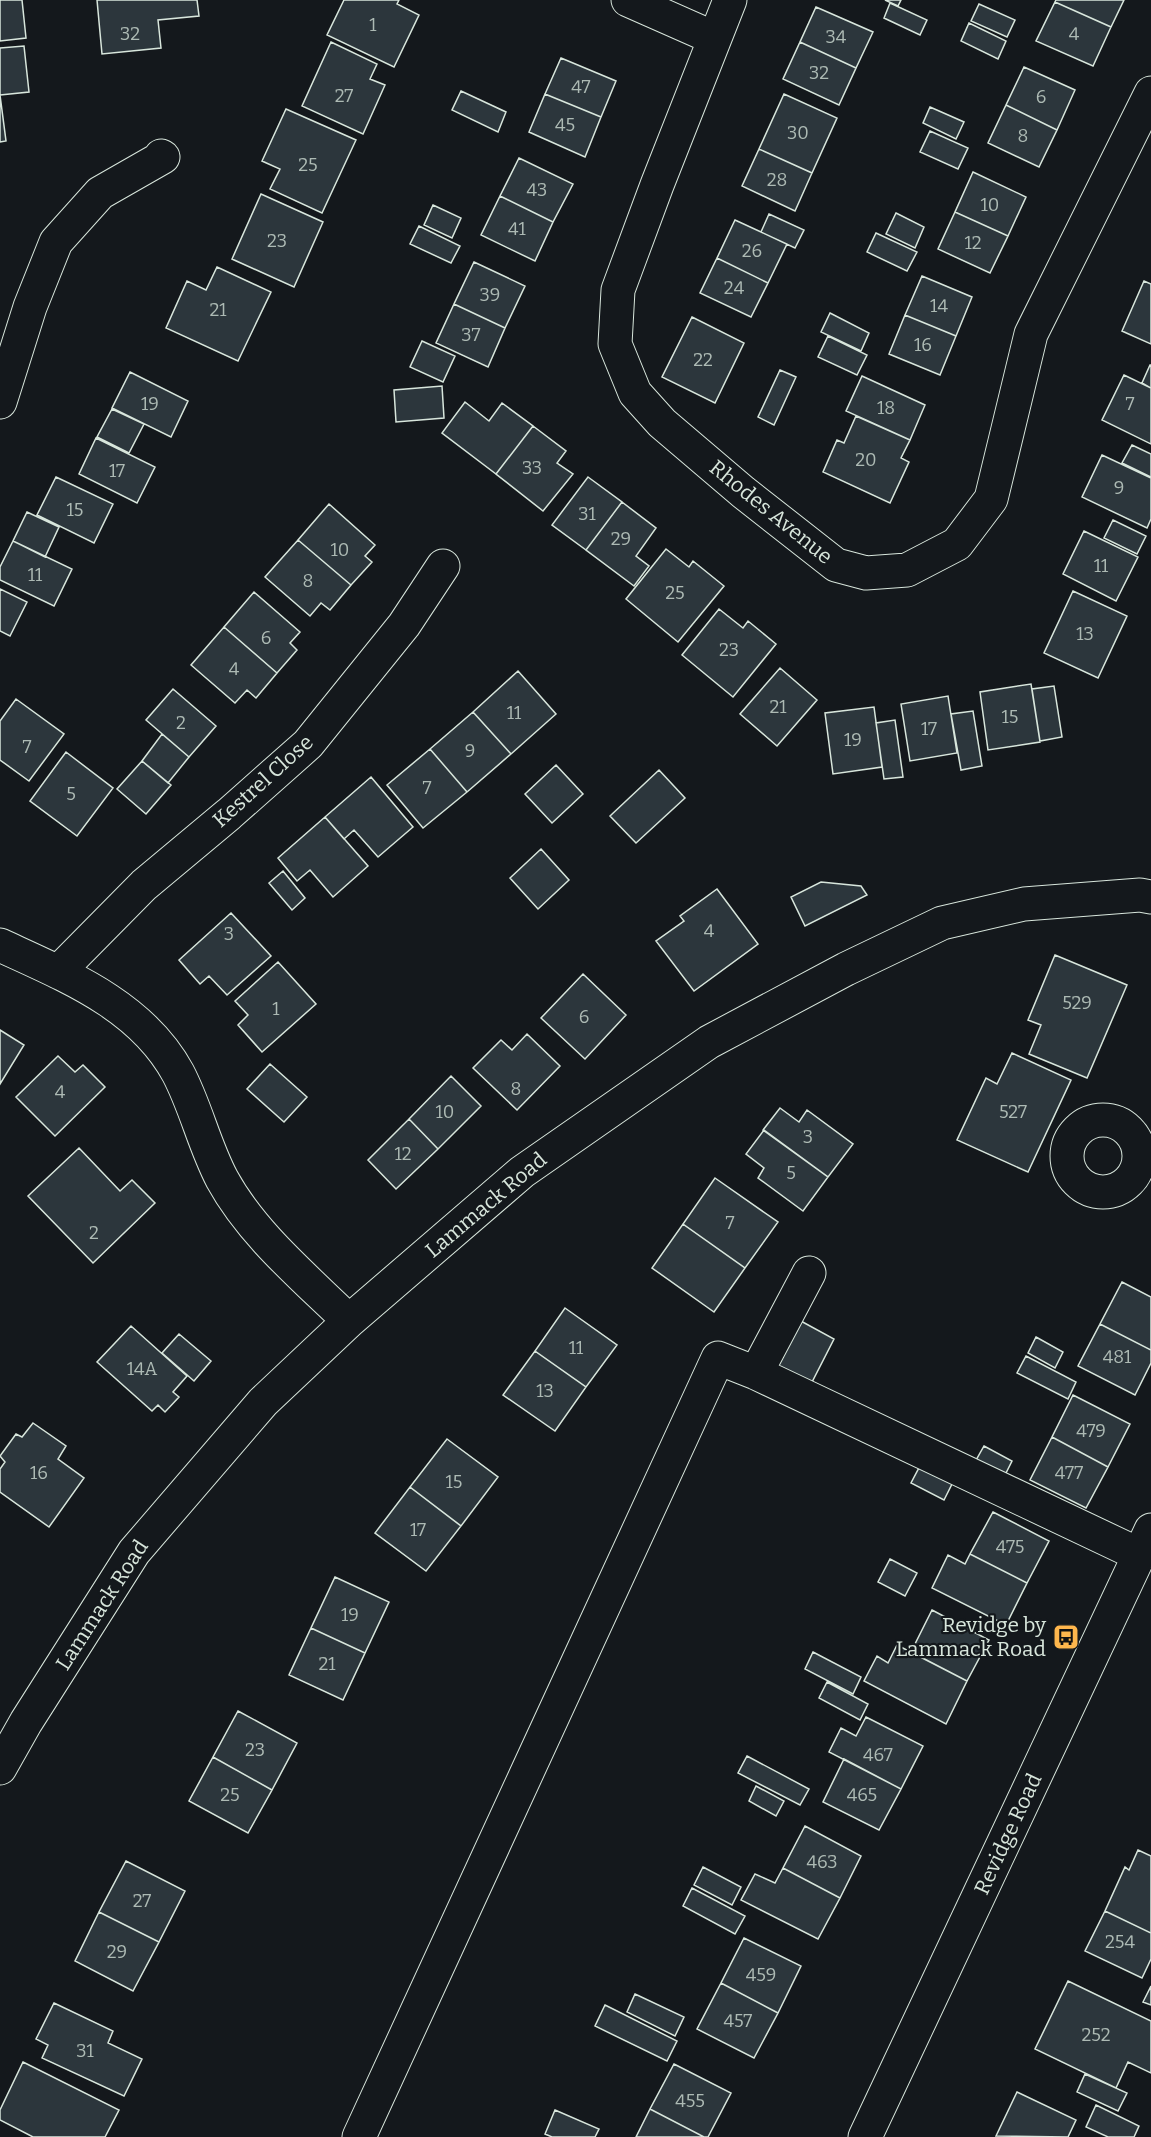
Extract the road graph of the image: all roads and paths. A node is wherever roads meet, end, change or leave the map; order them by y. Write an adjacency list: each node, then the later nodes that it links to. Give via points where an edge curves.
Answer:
1 (628, 0): 3 (street)
2 (730, 0): 3 (street, Rhodes Avenue)
3 (714, 38): 4 (street, Rhodes Avenue, via 618,290 615,344 635,393 662,423 836,565 866,573 907,570 957,544 991,499 1031,334)
4 (1151, 93)
5 (161, 156): 6 (street, via 100,193 56,242 30,307)
6 (0, 402)
7 (443, 567): 10 (street, Kestrel Close, via 404,625 308,744 144,885)
8 (1151, 897): 12 (street, Lammack Road, via 1024,904 942,923 835,974 709,1042 522,1172)
9 (0, 945): 10 (street)
10 (58, 972): 12 (street, via 111,1000 162,1049 178,1073 222,1178 250,1221)
11 (809, 1273): 13 (street)
12 (349, 1321): 15 (street, Lammack Road, via 263,1402 134,1552)
13 (756, 1373): 14 (street); 16 (street, via 718,1358)
14 (1145, 1543): 17 (street, Revidge Road)
15 (0, 1768)
16 (359, 2137)
17 (865, 2137)

